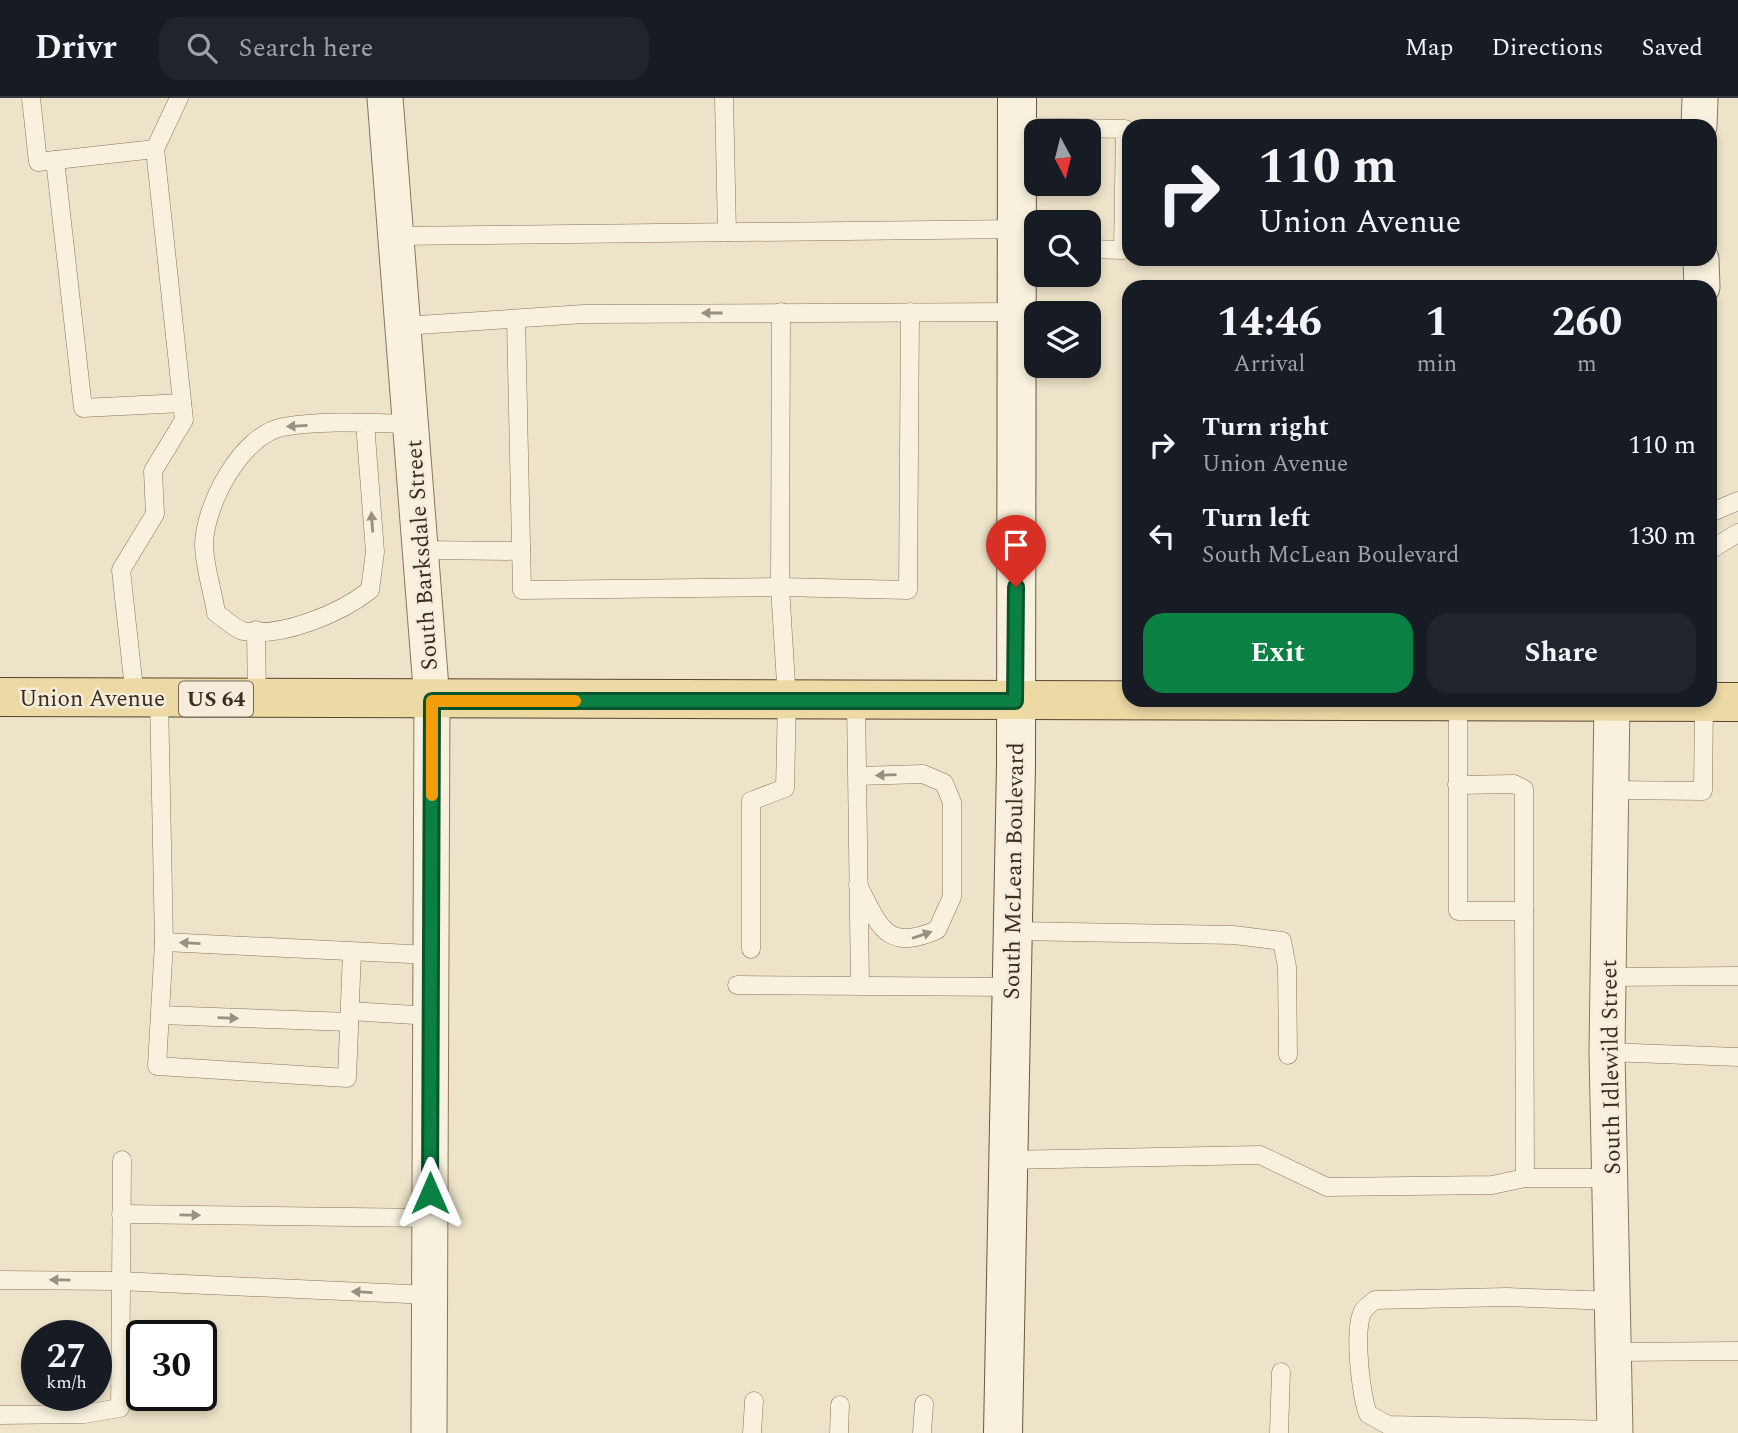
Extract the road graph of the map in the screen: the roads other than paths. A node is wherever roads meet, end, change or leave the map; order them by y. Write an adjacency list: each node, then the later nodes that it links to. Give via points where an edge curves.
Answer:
1 (31, 98): 10 (lane, via 38,162)
2 (179, 98): 9 (lane)
3 (385, 98): 12 (street, South Barksdale Street)
4 (724, 98): 11 (lane)
5 (1700, 98): 7 (street)
6 (1018, 112): 8 (lane); 13 (main road, South McLean Boulevard)
7 (1699, 119)
8 (1122, 129)
9 (155, 149): 10 (lane); 21 (lane)
10 (55, 160): 21 (lane, via 83,408)
11 (727, 232): 12 (lane); 13 (lane)
12 (396, 236): 20 (street, South Barksdale Street)
13 (1024, 242): 18 (main road, South McLean Boulevard)
14 (1101, 249): 15 (lane)
15 (1122, 250)
16 (781, 312): 17 (lane); 19 (lane, one-way to 19); 30 (lane)
17 (910, 312): 18 (lane); 30 (lane, via 908,590)
18 (1016, 312): 38 (main road, South McLean Boulevard)
19 (516, 318): 20 (lane); 29 (lane)
20 (403, 326): 23 (street, South Barksdale Street)
21 (182, 403): 33 (lane, via 184,420 153,471 155,514 121,570)
22 (365, 423): 23 (lane); 31 (lane, one-way to 22, via 293,628 348,607 370,590 375,552); 31 (lane, one-way to 31, via 281,427 252,443 218,489 204,544 216,613 242,631)
23 (411, 424): 28 (street, South Barksdale Street)
24 (1738, 501): 25 (lane)
25 (1717, 510)
26 (1738, 533): 27 (lane)
27 (1717, 546)
28 (421, 550): 29 (lane); 36 (street, South Barksdale Street)
29 (521, 551): 30 (lane, via 522,590)
30 (780, 587): 35 (lane)
31 (256, 630): 34 (lane)
32 (0, 697): 33 (main road, Union Avenue / US 64)
33 (147, 698): 34 (main road, Union Avenue / US 64); 49 (lane)
34 (257, 699): 36 (main road, Union Avenue / US 64)
35 (787, 700): 36 (main road, Union Avenue / US 64); 37 (main road, Union Avenue / US 64); 50 (lane, via 785,788 751,801)
36 (432, 701): 52 (street, South Barksdale Street)
37 (856, 701): 38 (main road, Union Avenue / US 64); 43 (lane)
38 (1015, 701): 39 (main road, Union Avenue / US 64); 48 (main road, South McLean Boulevard)
39 (1122, 701)
40 (1458, 707): 44 (lane)
41 (1612, 707): 45 (street, South Idlewild Street)
42 (1714, 707): 45 (lane, via 1703,790)
43 (858, 776): 46 (lane); 46 (lane, one-way to 43, via 878,923 894,937 914,940 937,930 952,897 952,802 944,783 923,774)
44 (1457, 785): 47 (lane, via 1514,784 1524,789); 47 (lane, via 1458,911)
45 (1611, 790): 54 (street, South Idlewild Street)
46 (858, 886): 56 (lane)
47 (1524, 911): 66 (lane)
48 (1013, 931): 57 (main road, South McLean Boulevard); 62 (lane, via 1234,935 1282,941 1287,967)
49 (164, 942): 51 (lane, one-way to 49); 58 (lane)
50 (751, 950)
51 (352, 952): 52 (lane); 59 (lane)
52 (431, 955): 60 (street, South Barksdale Street)
53 (1738, 976): 54 (lane)
54 (1608, 977): 61 (street, South Idlewild Street)
55 (737, 985): 56 (lane)
56 (860, 985): 57 (lane)
57 (1012, 987): 65 (main road, South McLean Boulevard)
58 (160, 1015): 59 (lane, one-way to 59); 59 (lane, via 157,1066 347,1079)
59 (349, 1016): 60 (lane)
60 (431, 1016): 69 (street, South Barksdale Street)
61 (1607, 1052): 63 (lane); 67 (street, South Idlewild Street)
62 (1288, 1055)
63 (1738, 1057)
64 (122, 1160): 68 (lane)
65 (1006, 1160): 66 (lane, via 1260,1155 1327,1187 1492,1185); 86 (main road, South McLean Boulevard)
66 (1525, 1178): 67 (lane)
67 (1611, 1178): 73 (street, South Idlewild Street)
68 (121, 1214): 69 (lane, one-way to 69); 71 (lane)
69 (430, 1218): 72 (street, South Barksdale Street)
70 (0, 1280): 71 (lane, one-way to 70)
71 (119, 1281): 72 (lane, one-way to 71); 80 (lane, via 120,1408 85,1414)
72 (430, 1295): 82 (street, South Barksdale Street)
73 (1614, 1301): 75 (street, South Idlewild Street); 81 (lane, via 1507,1297 1375,1300 1363,1311 1359,1326 1363,1400 1368,1414 1388,1425)
74 (1738, 1351): 75 (lane)
75 (1614, 1352): 81 (street, South Idlewild Street)
76 (1281, 1372): 87 (lane)
77 (754, 1401): 83 (lane)
78 (840, 1405): 84 (lane)
79 (924, 1405): 85 (lane)
80 (0, 1415)
81 (1615, 1431)
82 (429, 1433)
83 (752, 1433)
84 (839, 1433)
85 (922, 1433)
86 (1003, 1433)
87 (1279, 1433)

